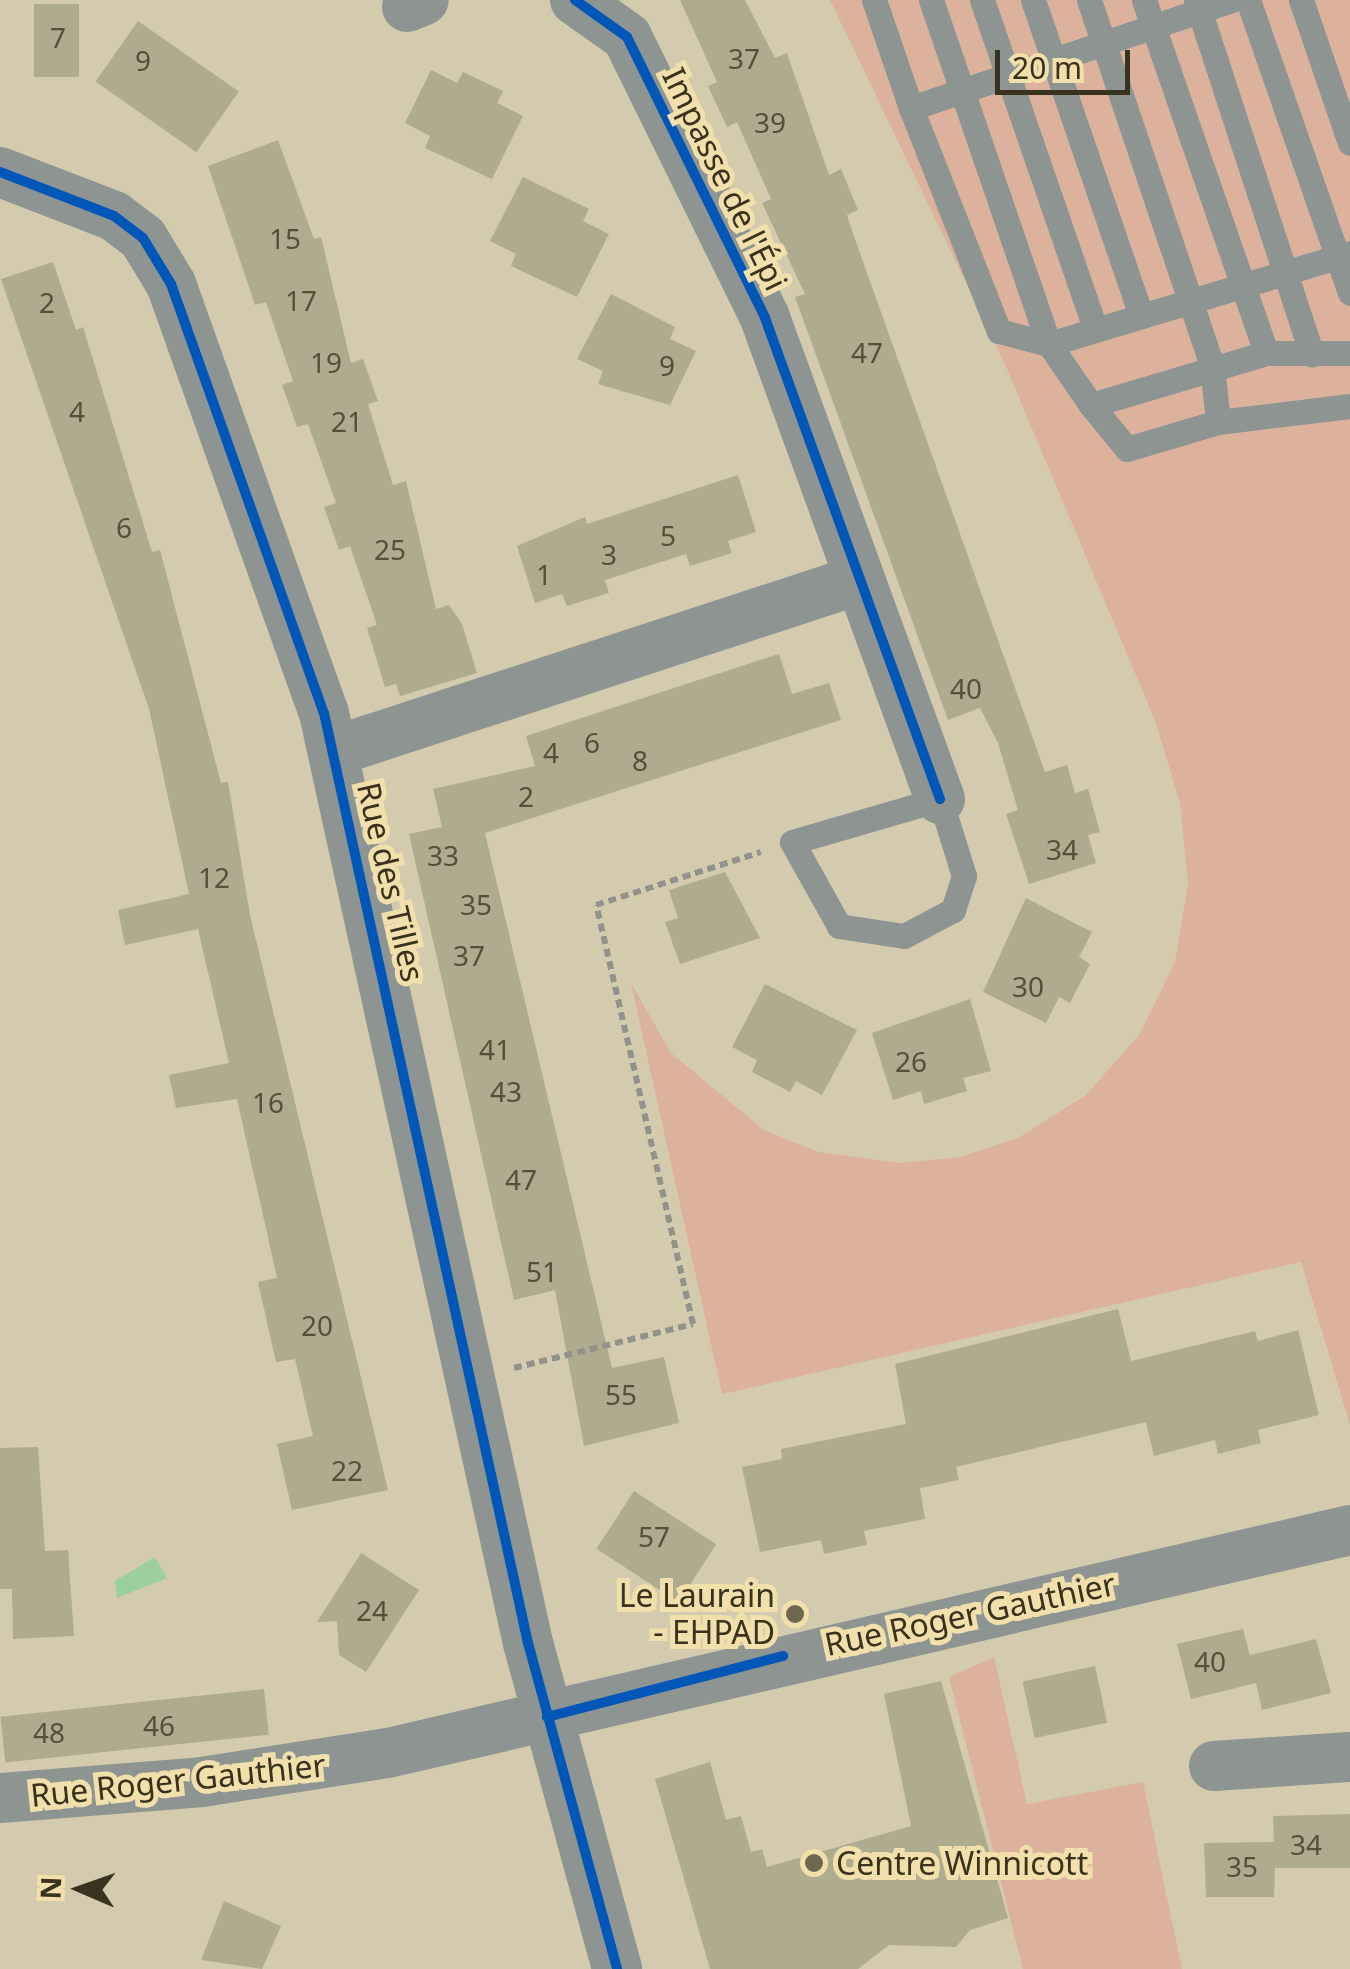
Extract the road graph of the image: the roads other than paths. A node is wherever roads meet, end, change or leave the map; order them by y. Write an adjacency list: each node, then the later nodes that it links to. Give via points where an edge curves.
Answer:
1 (575, 0): 35 (street, Impasse de l'Épi, via 627,36 765,318)
2 (874, 0): 17 (lane)
3 (931, 0): 16 (lane)
4 (982, 0): 15 (lane)
5 (1033, 0): 14 (lane)
6 (1089, 0): 13 (lane)
7 (1144, 0): 12 (lane)
8 (1232, 0): 11 (lane)
9 (1248, 0): 20 (lane)
10 (1301, 0): 18 (lane)
11 (1198, 6): 12 (lane); 21 (lane)
12 (1153, 26): 13 (lane); 22 (lane)
13 (1104, 43): 14 (lane); 24 (lane)
14 (1054, 60): 15 (lane); 25 (lane)
15 (1008, 76): 16 (lane); 26 (lane)
16 (962, 91): 17 (lane); 27 (lane)
17 (911, 108): 27 (lane, via 999,332)
18 (1350, 143)
19 (0, 172): 36 (street, Rue des Tilles, via 114,216 143,238 171,284)
20 (1344, 255): 21 (lane); 23 (lane)
21 (1288, 271): 22 (lane); 30 (lane)
22 (1243, 285): 24 (lane); 28 (lane)
23 (1350, 293)
24 (1190, 300): 25 (lane); 31 (lane)
25 (1141, 315): 26 (lane)
26 (1095, 328): 27 (lane)
27 (1049, 344): 32 (lane)
28 (1266, 353): 30 (lane); 31 (lane)
29 (1350, 353): 30 (lane)
30 (1312, 354)
31 (1212, 365): 32 (lane); 34 (lane)
32 (1090, 405): 34 (lane, via 1126,449)
33 (1350, 406): 34 (lane)
34 (1218, 422)
35 (855, 581): 36 (street); 37 (street, Impasse de l'Épi)
36 (334, 751): 39 (street, Rue des Tilles)
37 (940, 799): 37 (lane, Impasse de l'Épi, via 792,842 840,926 877,938 928,929 954,910 964,876)
38 (1350, 1530): 39 (street, Rue Roger Gauthier)
39 (547, 1717): 42 (street, Rue Roger Gauthier, via 299,1768); 43 (street, Rue des Tilles)
40 (1350, 1756): 41 (street)
41 (1214, 1766)
42 (0, 1798)
43 (617, 1969)

